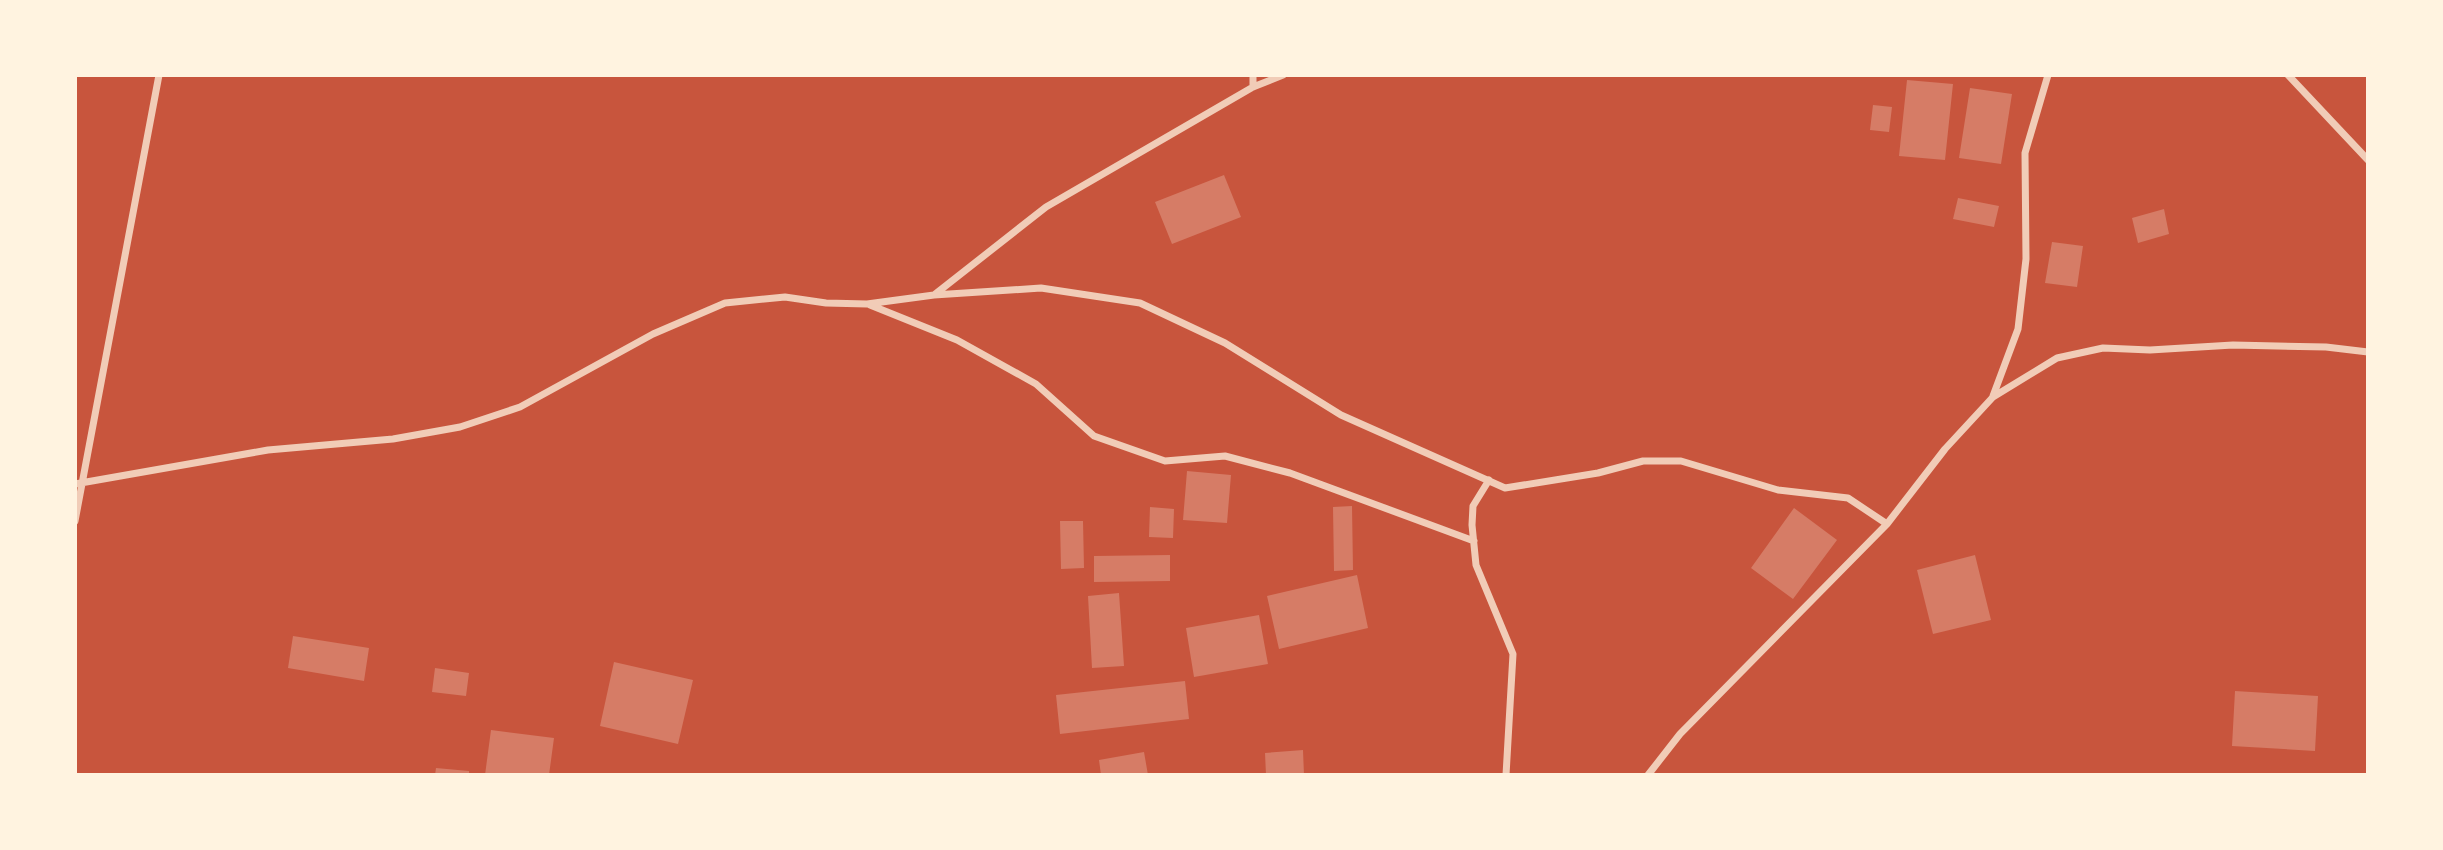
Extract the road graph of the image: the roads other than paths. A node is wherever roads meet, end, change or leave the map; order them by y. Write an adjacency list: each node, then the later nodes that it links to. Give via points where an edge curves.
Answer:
1 (159, 75): 13 (street)
2 (1253, 75): 6 (street)
3 (1283, 75): 6 (street)
4 (2048, 75): 11 (street, via 2025,153 2026,259 2018,329)
5 (2288, 75): 7 (street)
6 (1253, 86): 8 (street, via 1046,207)
7 (2368, 160)
8 (934, 295): 9 (street); 12 (street, via 1041,288 1140,303 1224,343 1341,415)
9 (867, 304): 13 (street, via 786,297 725,303 653,334 520,407 460,427 393,439 268,450); 16 (street, via 957,340 1036,384 1094,436 1165,461 1225,456 1290,473)
10 (2368, 352): 11 (street, via 2246,345 2103,348 2057,358)
11 (1993, 397): 15 (street, via 1945,449)
12 (1489, 480): 15 (street, via 1505,488 1643,461 1681,461 1778,490 1848,498); 16 (street, via 1473,506)
13 (79, 483): 14 (street)
14 (75, 521)
15 (1887, 524): 18 (street, via 1680,734)
16 (1474, 541): 17 (street, via 1476,565 1513,654)
17 (1506, 775)
18 (1648, 775)

